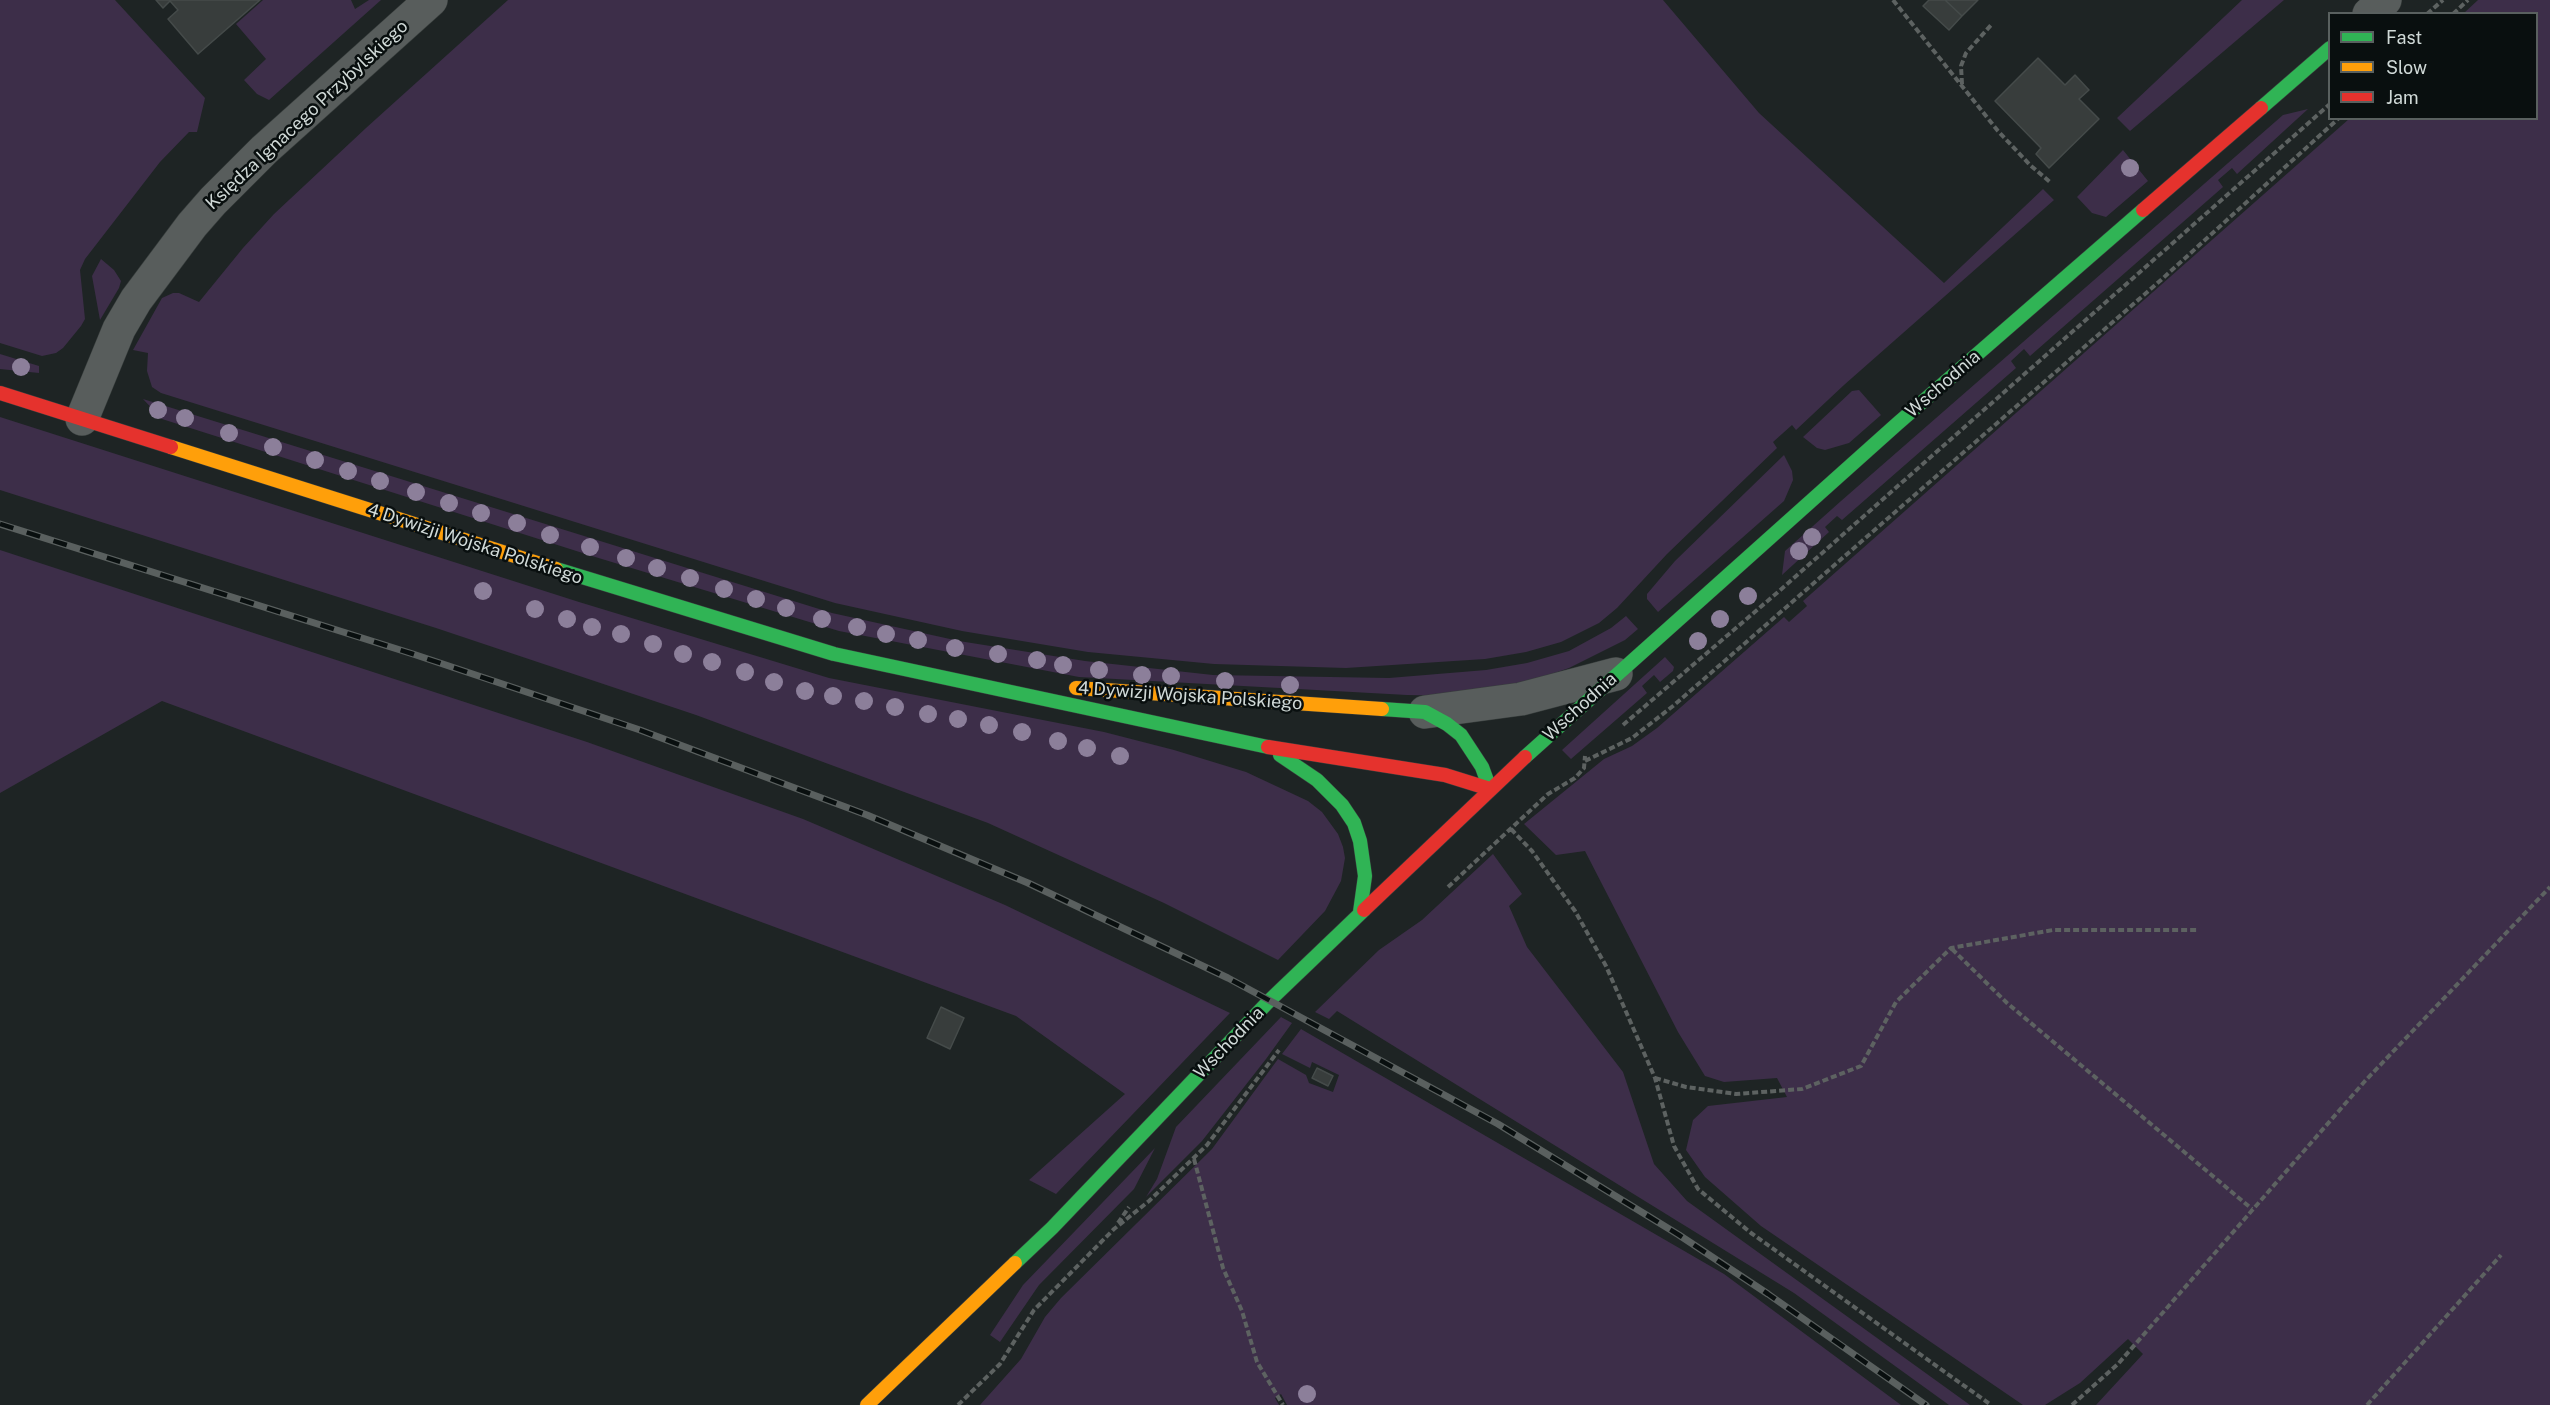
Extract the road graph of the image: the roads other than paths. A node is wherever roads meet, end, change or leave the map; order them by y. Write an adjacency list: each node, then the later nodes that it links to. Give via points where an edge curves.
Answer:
1 (431, 0): 6 (street, Księdza Ignacego Przybylskiego, via 264,150 192,225 119,329)
2 (2385, 0): 3 (street)
3 (2371, 12)
4 (2328, 50): 7 (street, Wschodnia)
5 (0, 393): 6 (street, 4 Dywizji Wojska Polskiego)
6 (82, 419): 8 (street, 4 Dywizji Wojska Polskiego, via 763,634 834,654)
7 (1616, 674): 9 (street, 4 Dywizji Wojska Polskiego, via 1521,699); 11 (street, Wschodnia)
8 (955, 679): 9 (street, 4 Dywizji Wojska Polskiego); 10 (street, 4 Dywizji Wojska Polskiego)
9 (1425, 712): 11 (street, 4 Dywizji Wojska Polskiego, via 1461,735 1482,767)
10 (1272, 748): 11 (street, 4 Dywizji Wojska Polskiego, via 1445,776); 12 (street, 4 Dywizji Wojska Polskiego, via 1317,780 1342,805 1353,823 1365,876)
11 (1490, 789): 12 (street, Wschodnia)
12 (1360, 912): 13 (street, Wschodnia, via 1270,1000 1052,1228)
13 (867, 1405)

